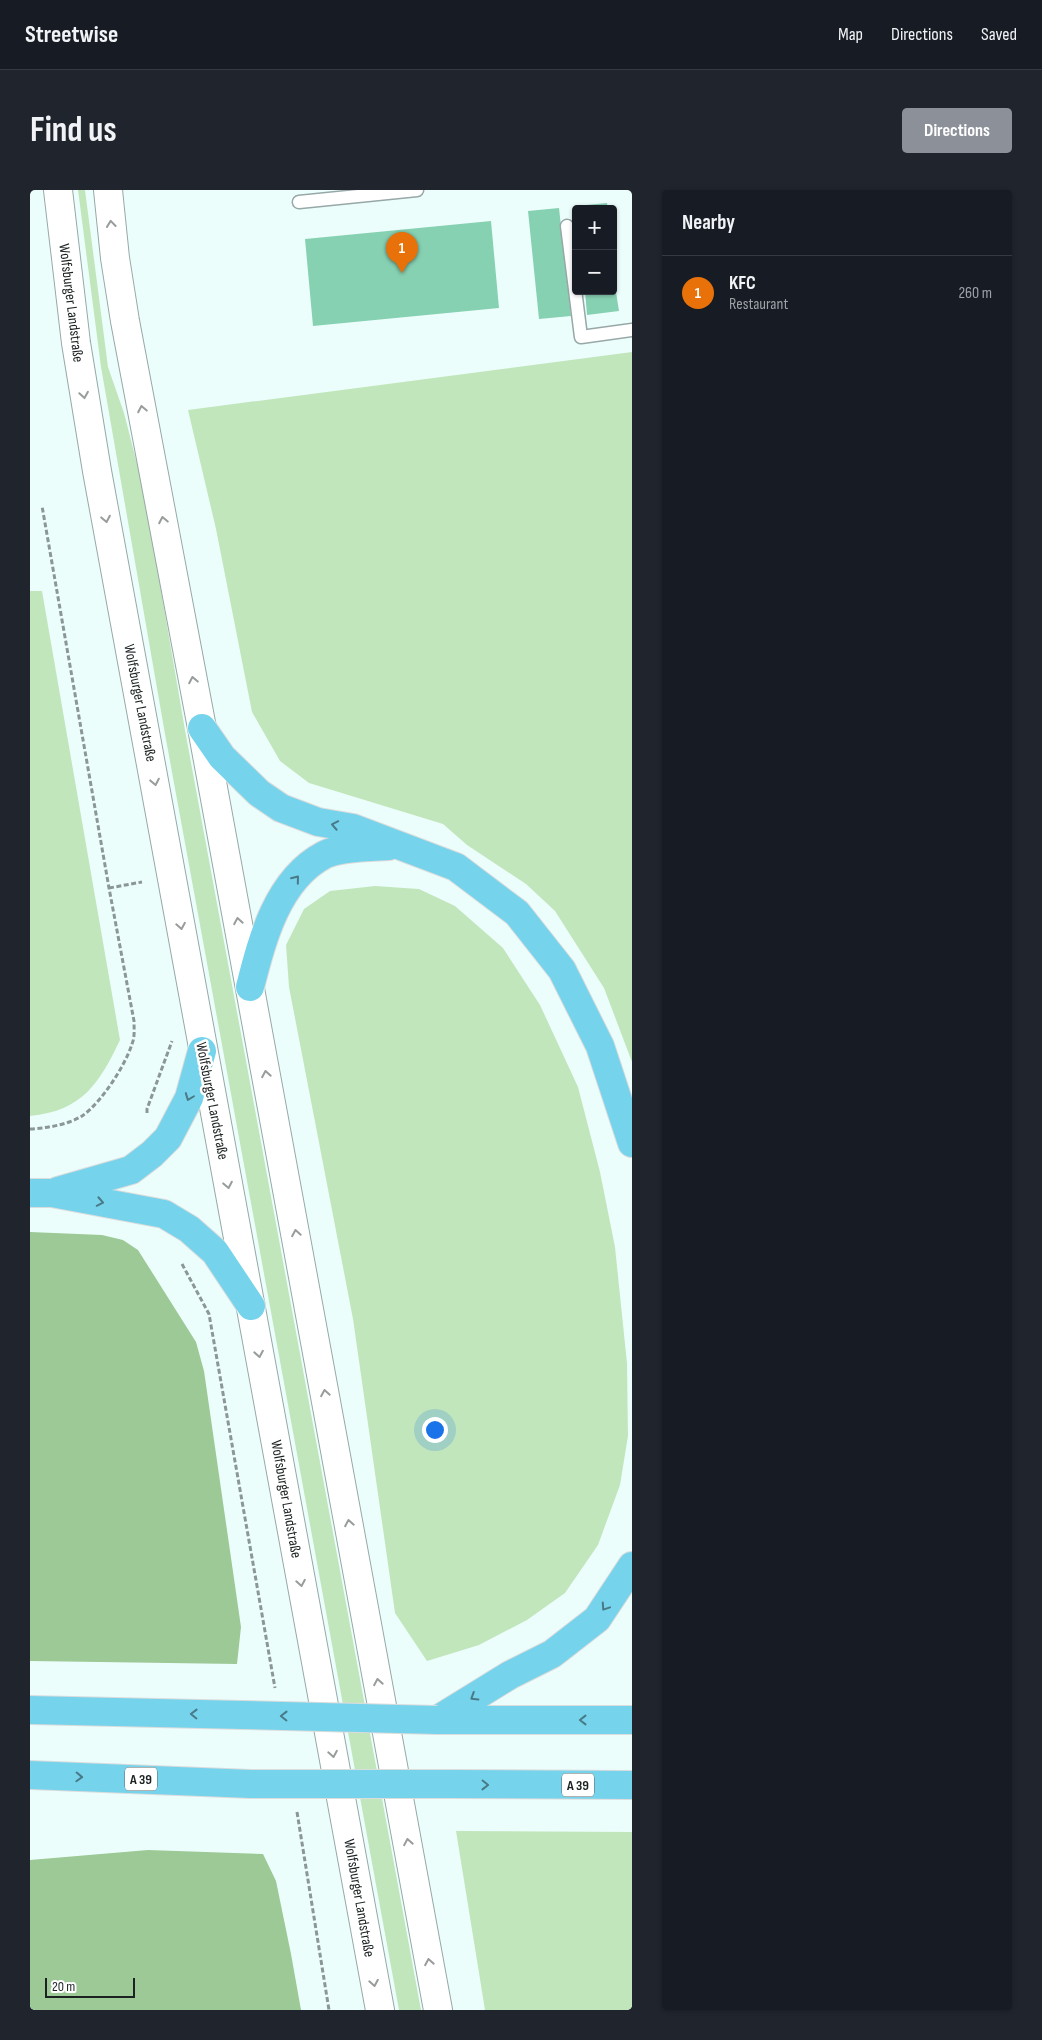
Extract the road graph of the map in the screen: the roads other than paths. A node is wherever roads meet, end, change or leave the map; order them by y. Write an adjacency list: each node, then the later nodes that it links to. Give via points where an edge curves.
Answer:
1 (58, 190): 10 (main road, Wolfsburger Landstraße, one-way to 10, via 76,343 97,471)
2 (108, 190): 7 (main road, one-way to 2, via 125,320)
3 (417, 190): 4 (lane)
4 (299, 202)
5 (567, 226): 6 (lane, via 581,337)
6 (632, 330)
7 (202, 728): 8 (highway, one-way to 7, via 353,828 318,822 280,808 259,793 222,757); 9 (main road, one-way to 7)
8 (398, 846): 9 (highway, one-way to 8, via 270,920 302,871 325,855); 11 (highway, via 456,868 517,913 562,970 600,1046)
9 (250, 987): 23 (main road, one-way to 9)
10 (202, 1051): 12 (highway, one-way to 12, via 189,1098 168,1138 152,1154 131,1170); 13 (main road, Wolfsburger Landstraße, one-way to 13)
11 (632, 1143)
12 (41, 1193): 13 (highway, one-way to 13, via 164,1214 189,1229 215,1252)
13 (251, 1306): 22 (main road, Wolfsburger Landstraße, one-way to 22)
14 (632, 1566): 16 (highway, one-way to 16, via 597,1619 552,1654 510,1675)
15 (30, 1710): 16 (highway, one-way to 15, bridge)
16 (437, 1720): 17 (highway, one-way to 16)
17 (632, 1720)
18 (30, 1775): 19 (highway, A 39, one-way to 19, bridge, via 251,1784)
19 (523, 1785): 20 (highway, A 39); 21 (highway, via 562,1800)
20 (632, 1785)
21 (632, 1802)
22 (380, 2010)
23 (438, 2010)

